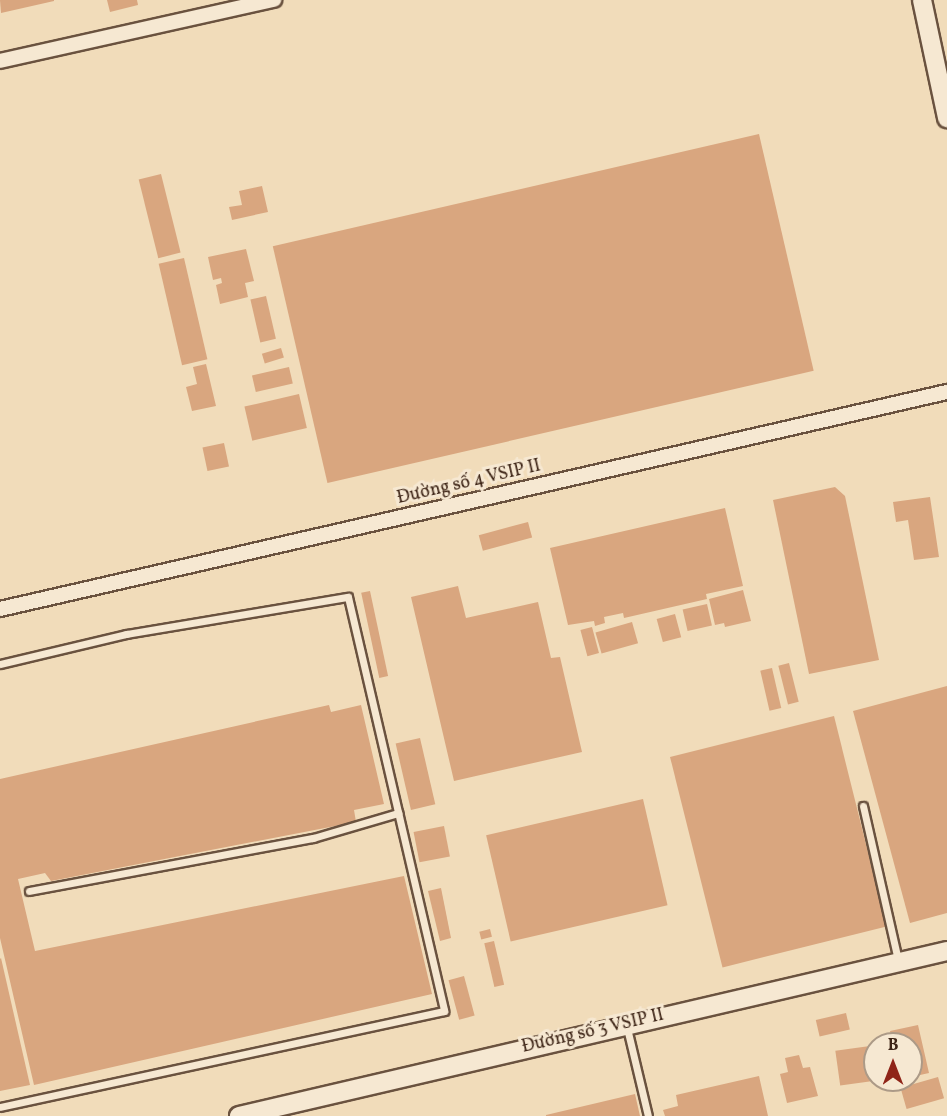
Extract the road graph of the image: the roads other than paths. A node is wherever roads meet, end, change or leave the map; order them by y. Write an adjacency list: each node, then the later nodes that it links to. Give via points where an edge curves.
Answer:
1 (274, 0): 3 (street)
2 (922, 0): 4 (street)
3 (0, 61)
4 (947, 118)
5 (947, 392): 6 (street, Đường số 4 VSIP II)
6 (0, 609)
7 (0, 664): 9 (lane, via 126,634 348,597)
8 (863, 806): 12 (lane)
9 (398, 813): 10 (lane, via 313,838); 14 (lane, via 444,1011)
10 (29, 891)
11 (947, 951): 12 (street, Đường số 3 VSIP II)
12 (898, 960): 13 (street, Đường số 3 VSIP II)
13 (626, 1024): 15 (street, Đường số 3 VSIP II); 16 (lane)
14 (0, 1107)
15 (239, 1116)
16 (648, 1116)

